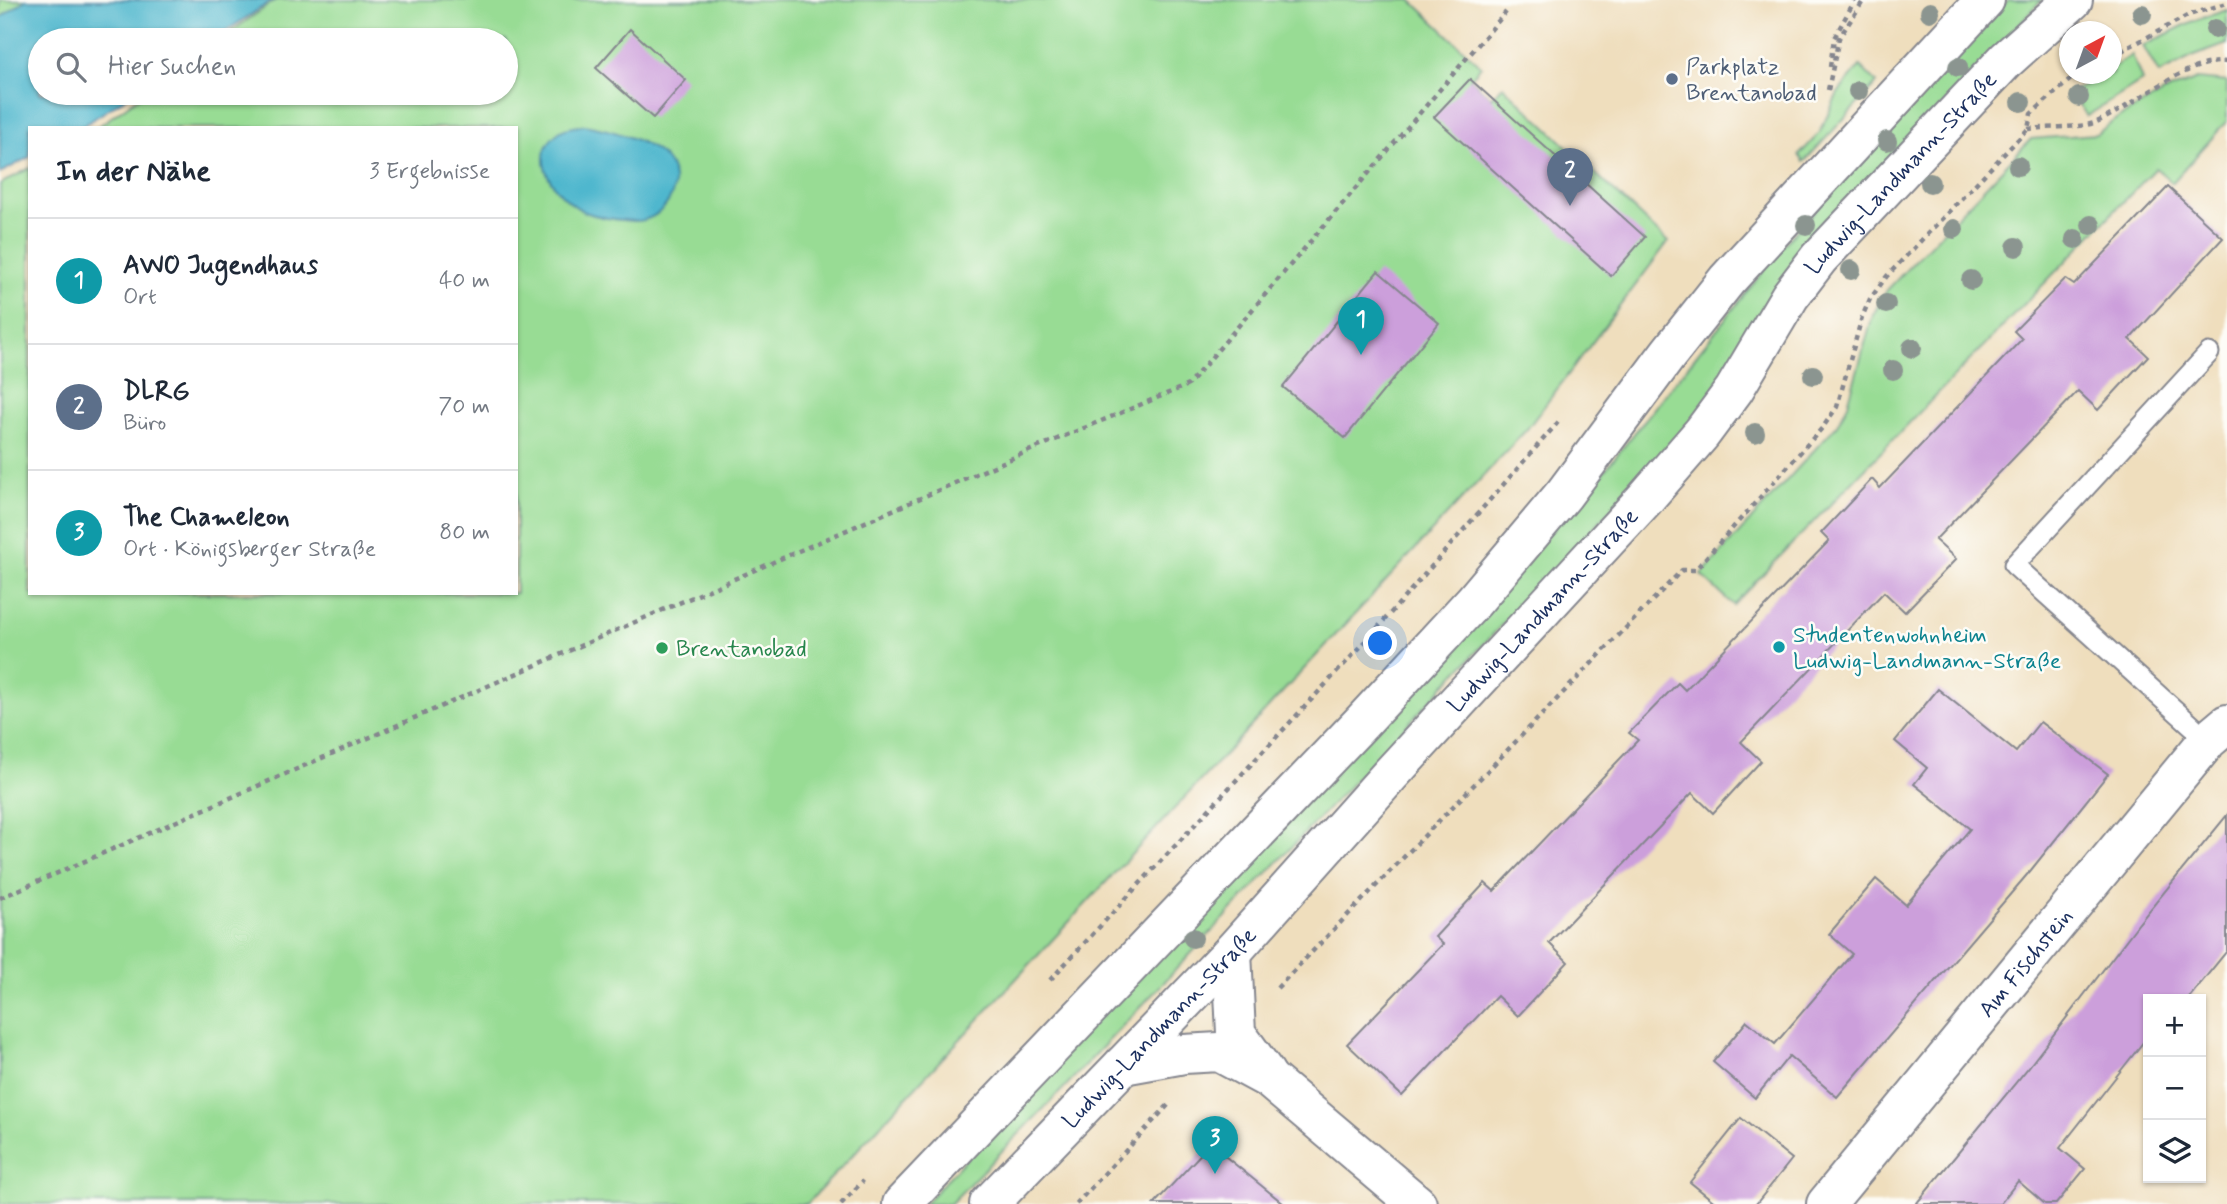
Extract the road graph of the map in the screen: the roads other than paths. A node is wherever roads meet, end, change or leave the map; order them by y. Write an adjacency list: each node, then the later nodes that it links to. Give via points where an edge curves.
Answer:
1 (1985, 0): 8 (main road, via 1727,280 1564,494 1474,601)
2 (2073, 0): 5 (main road, Ludwig-Landmann-Straße, via 2006,60 1819,258 1702,433)
3 (2209, 353): 4 (lane, via 2014,565)
4 (2218, 732): 11 (main road, Am Fischstein)
5 (1233, 952): 6 (main road, Ludwig-Landmann-Straße); 7 (main road, via 1236,1033)
6 (1123, 1065): 7 (main road, via 1219,1052); 9 (main road, Ludwig-Landmann-Straße)
7 (1269, 1079): 10 (main road)
8 (902, 1204)
9 (989, 1204)
10 (1417, 1204)
11 (1826, 1204)

